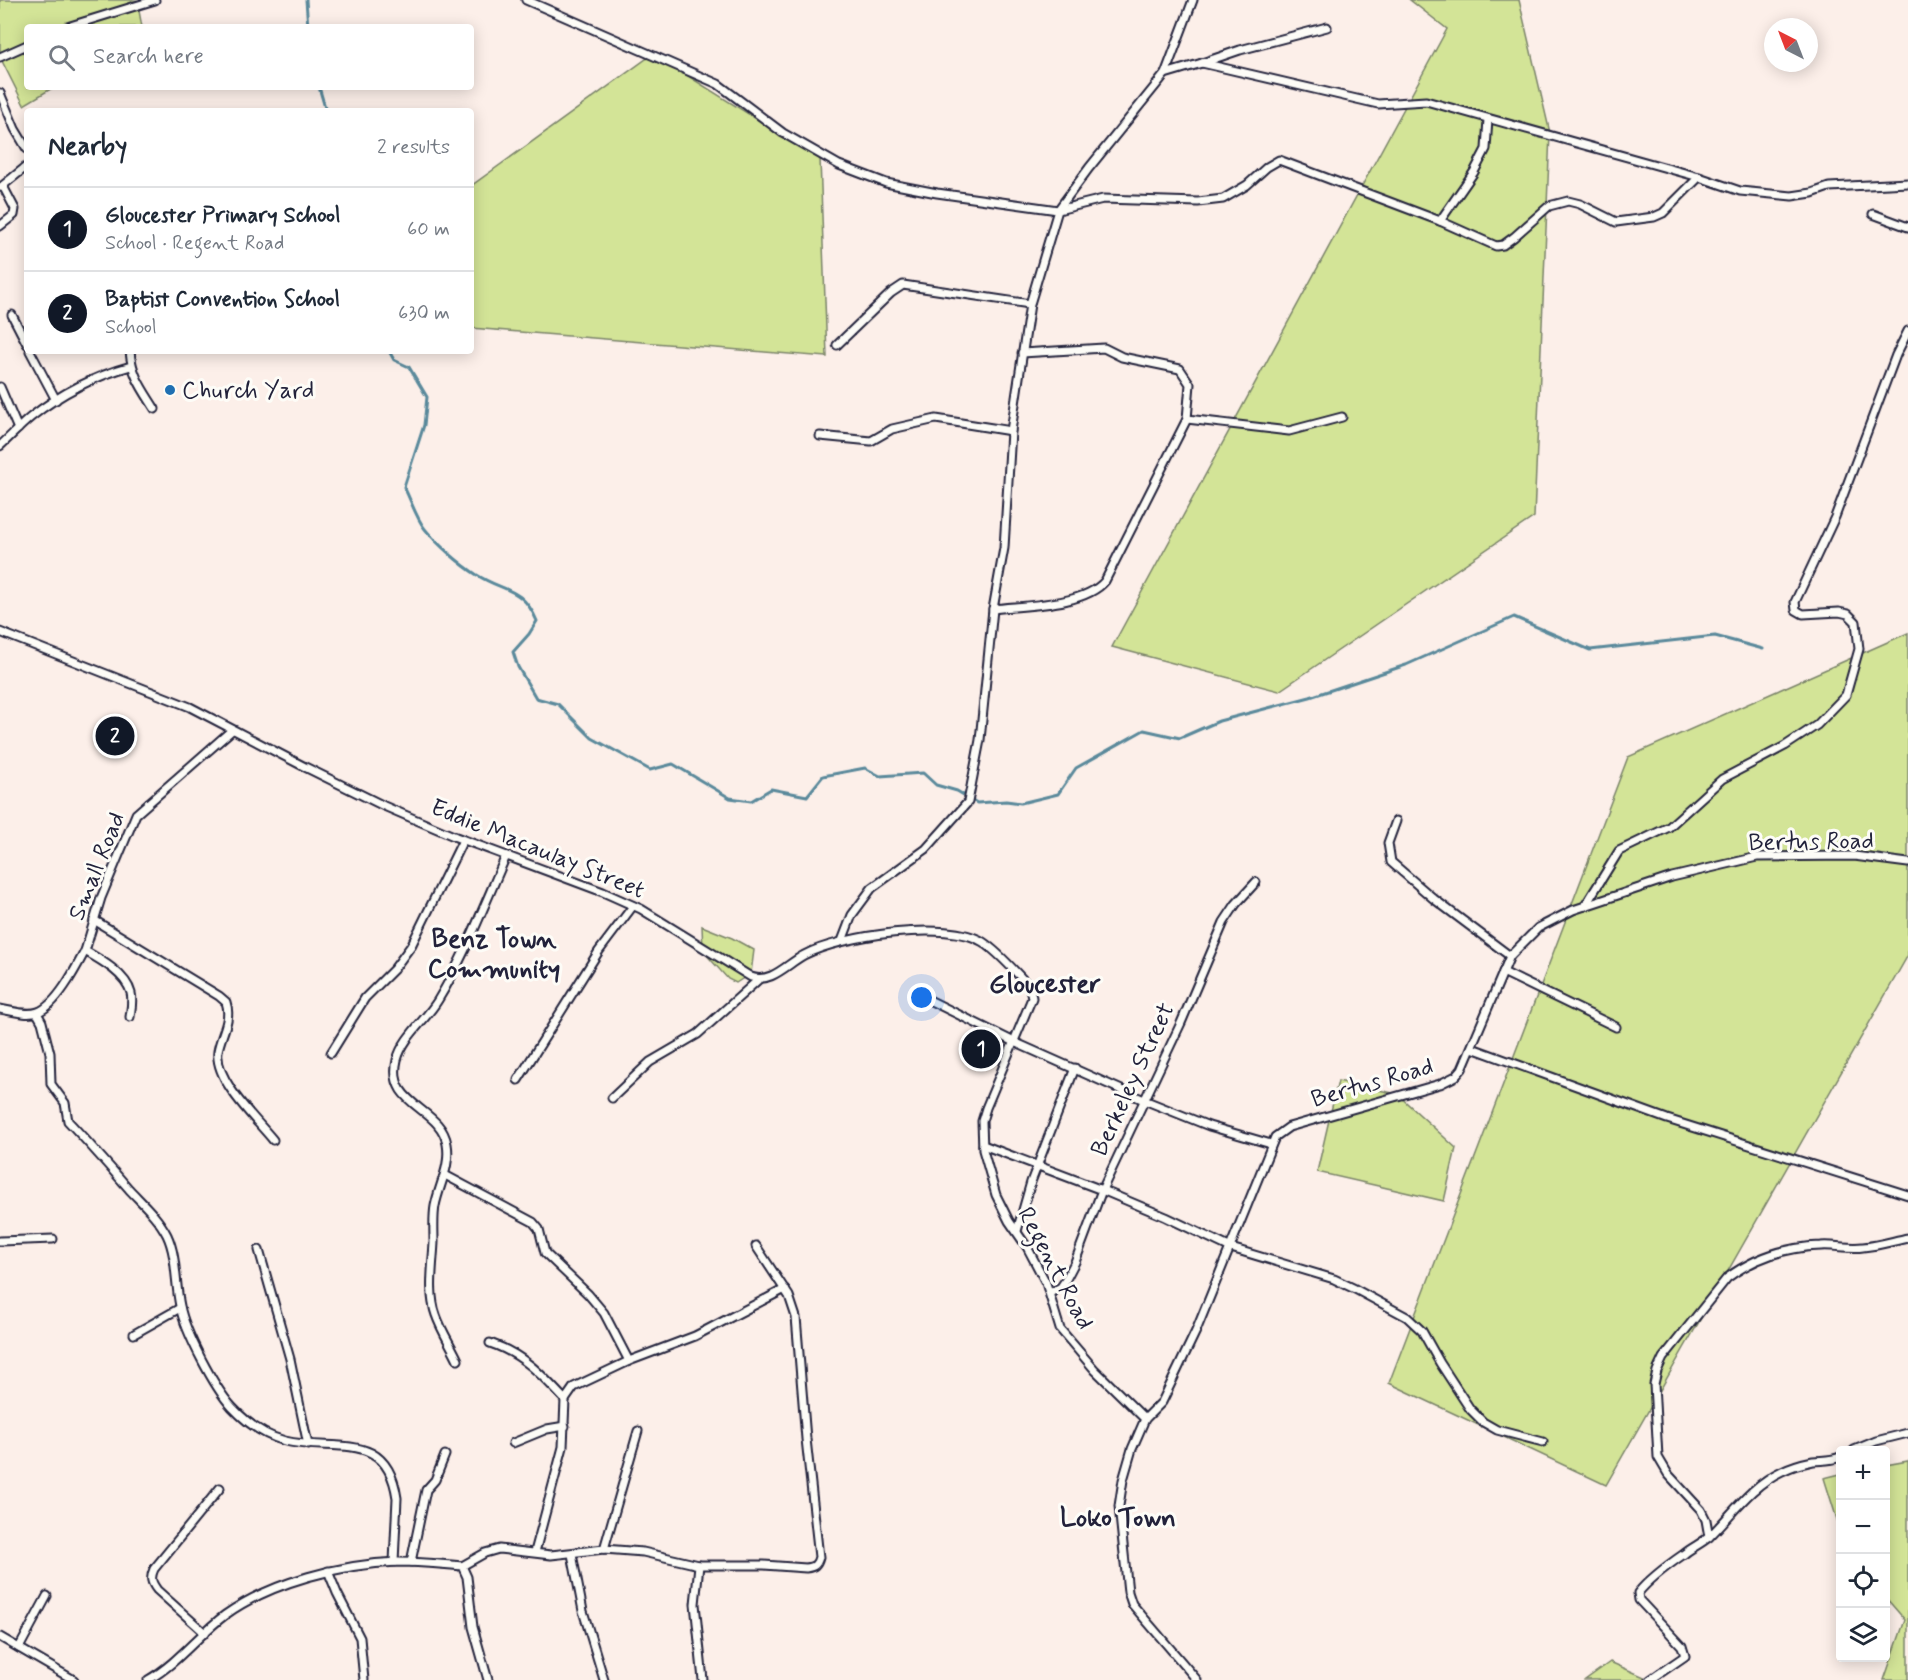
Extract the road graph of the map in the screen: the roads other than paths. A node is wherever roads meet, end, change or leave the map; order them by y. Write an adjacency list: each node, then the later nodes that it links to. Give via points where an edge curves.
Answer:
1 (155, 0): 4 (street)
2 (526, 0): 17 (street, via 718,84 783,133 839,165 886,183)
3 (1193, 0): 9 (street)
4 (77, 24)
5 (1328, 27): 8 (street)
6 (24, 46): 7 (street)
7 (0, 57)
8 (1202, 63): 9 (street); 11 (street, via 1378,104 1426,101)
9 (1165, 74): 17 (street)
10 (0, 93): 12 (street)
11 (1488, 119): 14 (street); 19 (street, via 1486,149)
12 (24, 144)
13 (24, 169): 16 (street)
14 (1699, 177): 15 (street, via 1740,191 1792,196 1829,187); 19 (street, via 1654,217 1616,222 1568,201 1549,206 1503,245 1496,246)
15 (1908, 183)
16 (2, 187): 20 (street, via 15,209 14,215)
17 (1058, 210): 19 (street, via 1103,199 1223,199 1279,160); 22 (street)
18 (1873, 214): 21 (street)
19 (1440, 221)
20 (0, 226)
21 (1908, 227)
22 (1030, 304): 26 (street, via 903,285); 27 (street)
23 (12, 315): 25 (street)
24 (1908, 331): 49 (street, via 1835,517 1795,602 1796,610 1803,614 1839,612 1856,622 1859,649 1846,695 1817,725 1722,779 1669,828 1619,851)
25 (24, 338)
26 (837, 345)
27 (1022, 353): 35 (street, via 1104,348 1122,357 1180,369 1190,384); 37 (street)
28 (32, 354): 32 (street)
29 (130, 354): 30 (street)
30 (131, 366): 32 (street, via 95,378); 33 (street)
31 (0, 387): 36 (street)
32 (56, 400): 36 (street)
33 (155, 408)
34 (1342, 417): 35 (street, via 1289,431)
35 (1187, 419): 40 (street, via 1097,590 1080,598)
36 (18, 429): 39 (street)
37 (1011, 431): 38 (street, via 936,419 892,429 871,441); 40 (street, via 1005,548)
38 (820, 436)
39 (0, 446)
40 (993, 609): 51 (street, via 980,740 968,802 926,849 872,888 852,915)
41 (0, 632): 42 (street, Eddie Macaulay Street, via 190,707)
42 (232, 730): 44 (street, Eddie Macaulay Street, via 384,806); 50 (street, Small Road, via 136,814)
43 (1396, 820): 53 (street, via 1388,843 1391,862)
44 (463, 840): 45 (street, Eddie Macaulay Street); 63 (street, via 411,946 365,998)
45 (506, 856): 48 (street, Eddie Macaulay Street); 72 (street, via 444,989 397,1059 399,1088 435,1122 447,1142)
46 (1908, 863): 49 (street, Bertus Road, via 1854,856 1756,857 1672,877)
47 (1256, 882): 67 (street, Berkeley Street, via 1224,922)
48 (633, 906): 55 (street, Eddie Macaulay Street); 65 (street, via 599,951)
49 (1585, 906): 53 (street, Bertus Road, via 1538,928)
50 (94, 920): 52 (street, Small Road); 68 (street, via 226,1002 228,1017 218,1052 219,1068)
51 (842, 941): 55 (street, via 813,951); 61 (street, via 886,934 947,932 983,942 1032,993)
52 (85, 951): 58 (street, Small Road, via 66,985); 59 (street, Small Road, via 108,965 125,982 132,999)
53 (1510, 956): 54 (street, Bertus Road)
54 (1503, 972): 60 (street); 62 (street, Bertus Road)
55 (758, 980): 66 (street, via 698,1034 650,1062)
56 (922, 997): 61 (street)
57 (0, 1009): 58 (street)
58 (37, 1012): 84 (street, via 50,1053 51,1084 65,1103 68,1121 155,1217 168,1237)
59 (130, 1017)
60 (1616, 1027)
61 (1014, 1042): 64 (street); 70 (street, Regent Road, via 982,1121)
62 (1472, 1048): 69 (street, Bertus Road, via 1462,1069 1449,1081 1288,1127); 74 (street, via 1667,1119)
63 (331, 1053)
64 (1075, 1068): 67 (street); 71 (street)
65 (518, 1080)
66 (612, 1098)
67 (1144, 1100): 69 (street, via 1209,1126); 73 (street, Berkeley Street)
68 (273, 1140)
69 (1271, 1144): 80 (street, Bertus Road)
70 (983, 1145): 71 (street); 75 (street, Regent Road, via 996,1195)
71 (1038, 1165): 73 (street); 75 (street)
72 (445, 1174): 87 (street, via 435,1207 433,1299 436,1315); 88 (street, via 533,1222 539,1229 544,1253 604,1313)
73 (1102, 1190): 80 (street); 83 (street, Berkeley Street, via 1069,1275 1061,1287)
74 (1908, 1195)
75 (1017, 1231): 83 (street, Regent Road)
76 (1908, 1238): 101 (street, via 1863,1247 1821,1246 1784,1251 1759,1259 1726,1278 1663,1358 1654,1384 1658,1457 1701,1510)
77 (53, 1239): 78 (street)
78 (0, 1241)
79 (756, 1246): 82 (street)
80 (1231, 1248): 90 (street, Bertus Road, via 1162,1402); 94 (street, via 1334,1279 1407,1317 1422,1331 1470,1409 1483,1422 1497,1430)
81 (259, 1250): 96 (street)
82 (785, 1289): 88 (street, via 695,1336); 107 (street, via 796,1317 818,1563 812,1568)
83 (1050, 1293): 90 (street, Regent Road, via 1060,1329)
84 (180, 1308): 85 (street); 96 (street, via 191,1338 231,1406 270,1436)
85 (134, 1334)
86 (490, 1343): 89 (street, via 535,1367)
87 (458, 1360)
88 (629, 1361): 89 (street, via 574,1388)
89 (565, 1400): 91 (street)
90 (1144, 1419): 120 (street, via 1120,1499 1128,1592 1138,1612)
91 (565, 1426): 95 (street); 103 (street)
92 (638, 1431): 102 (street)
93 (1908, 1433): 97 (street)
94 (1543, 1442)
95 (513, 1443)
96 (309, 1445): 105 (street, via 357,1448 386,1465 397,1498)
97 (1864, 1446)
98 (445, 1455): 106 (street, via 435,1480 426,1490)
99 (1836, 1458): 101 (street, via 1797,1465 1774,1475)
100 (220, 1488): 111 (street, via 151,1576 156,1590)
101 (1709, 1537): 121 (street, via 1638,1593 1639,1600 1682,1646 1685,1656)
102 (604, 1549): 104 (street); 107 (street, via 643,1552)
103 (535, 1552): 104 (street); 108 (street, via 499,1550)
104 (572, 1554): 118 (street, via 583,1611)
105 (394, 1562): 106 (street); 109 (street)
106 (411, 1562): 108 (street)
107 (699, 1565): 119 (street, via 695,1604)
108 (462, 1566): 117 (street)
109 (328, 1571): 111 (street, via 247,1602); 116 (street, via 360,1638)
110 (47, 1596): 113 (street)
111 (204, 1633): 115 (street, via 173,1663)
112 (0, 1637): 113 (street)
113 (20, 1648): 114 (street)
114 (74, 1680)
115 (148, 1680)
116 (364, 1680)
117 (488, 1680)
118 (604, 1680)
119 (703, 1680)
120 (1197, 1680)
121 (1650, 1680)

